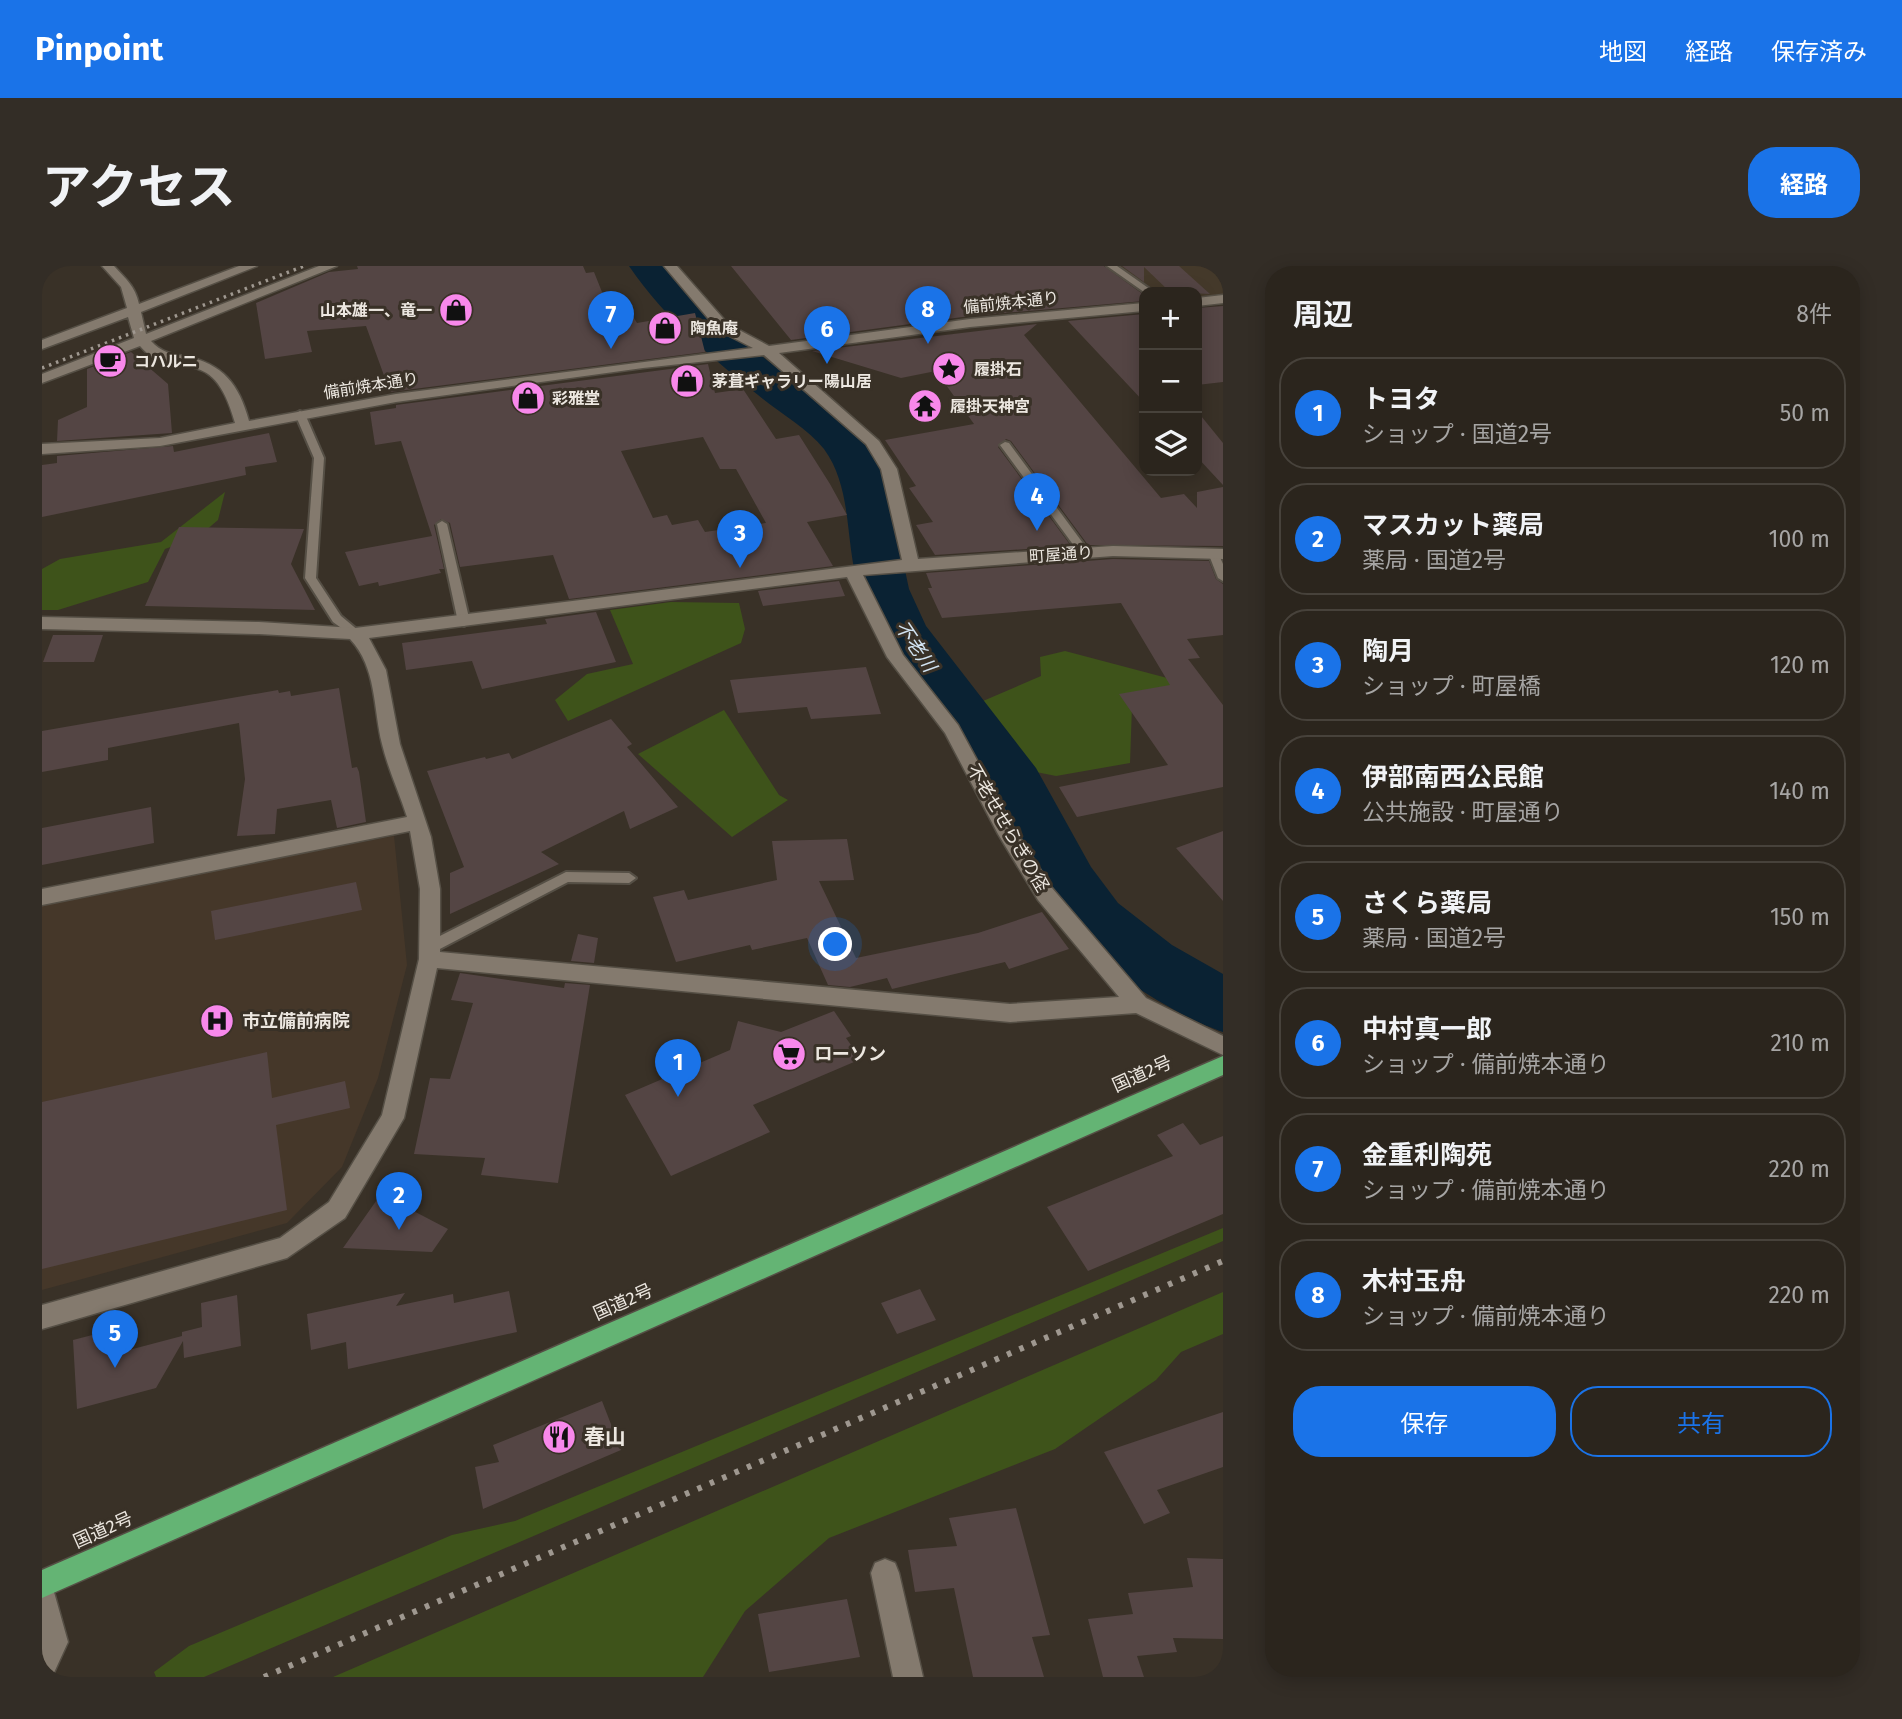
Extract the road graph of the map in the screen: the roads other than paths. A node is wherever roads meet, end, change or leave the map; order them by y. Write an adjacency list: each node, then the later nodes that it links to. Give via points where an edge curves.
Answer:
1 (107, 266): 10 (street, via 129,290)
2 (251, 266): 10 (street)
3 (331, 266): 11 (street)
4 (670, 266): 13 (street, via 723,327)
5 (1111, 266): 6 (lane)
6 (1142, 287)
7 (1223, 299): 8 (street)
8 (1202, 301)
9 (1139, 307): 13 (street, 備前焼本通り, via 970,323)
10 (132, 312): 11 (street); 12 (street)
11 (143, 340): 14 (street); 16 (street, via 158,355 218,373 229,384)
12 (42, 345)
13 (762, 351): 15 (street, 備前焼本通り); 22 (street, via 858,426 882,455 889,470)
14 (42, 379)
15 (300, 414): 16 (street, 備前焼本通り); 27 (lane, via 319,458 310,578 337,619)
16 (243, 424): 18 (street, 備前焼本通り, via 139,444)
17 (1005, 445): 20 (lane)
18 (42, 449)
19 (442, 524): 25 (lane)
20 (1084, 552): 21 (street, 町屋通り); 22 (street, 町屋通り)
21 (1219, 554): 24 (lane)
22 (905, 565): 23 (street, 町屋通り)
23 (852, 570): 25 (street, 町屋通り); 32 (street, 不老せせらぎの径, via 896,657 952,730 1045,894)
24 (1223, 578)
25 (464, 622): 27 (street, 町屋通り)
26 (42, 623): 27 (street, 町屋通り)
27 (355, 634): 28 (street, via 374,655 390,742)
28 (418, 822): 30 (street); 31 (street, via 430,878)
29 (629, 878): 31 (lane, via 566,877)
30 (42, 897)
31 (430, 953): 32 (street, via 1010,1013); 35 (street, via 393,1118 337,1210 287,1247)
32 (1138, 1004): 33 (street, 不老せせらぎの径)
33 (1218, 1043)
34 (1223, 1065): 37 (highway, 国道2号)
35 (42, 1317)
36 (885, 1573): 40 (street)
37 (42, 1584)
38 (42, 1595): 39 (street, via 54,1642)
39 (42, 1667)
40 (908, 1677)

